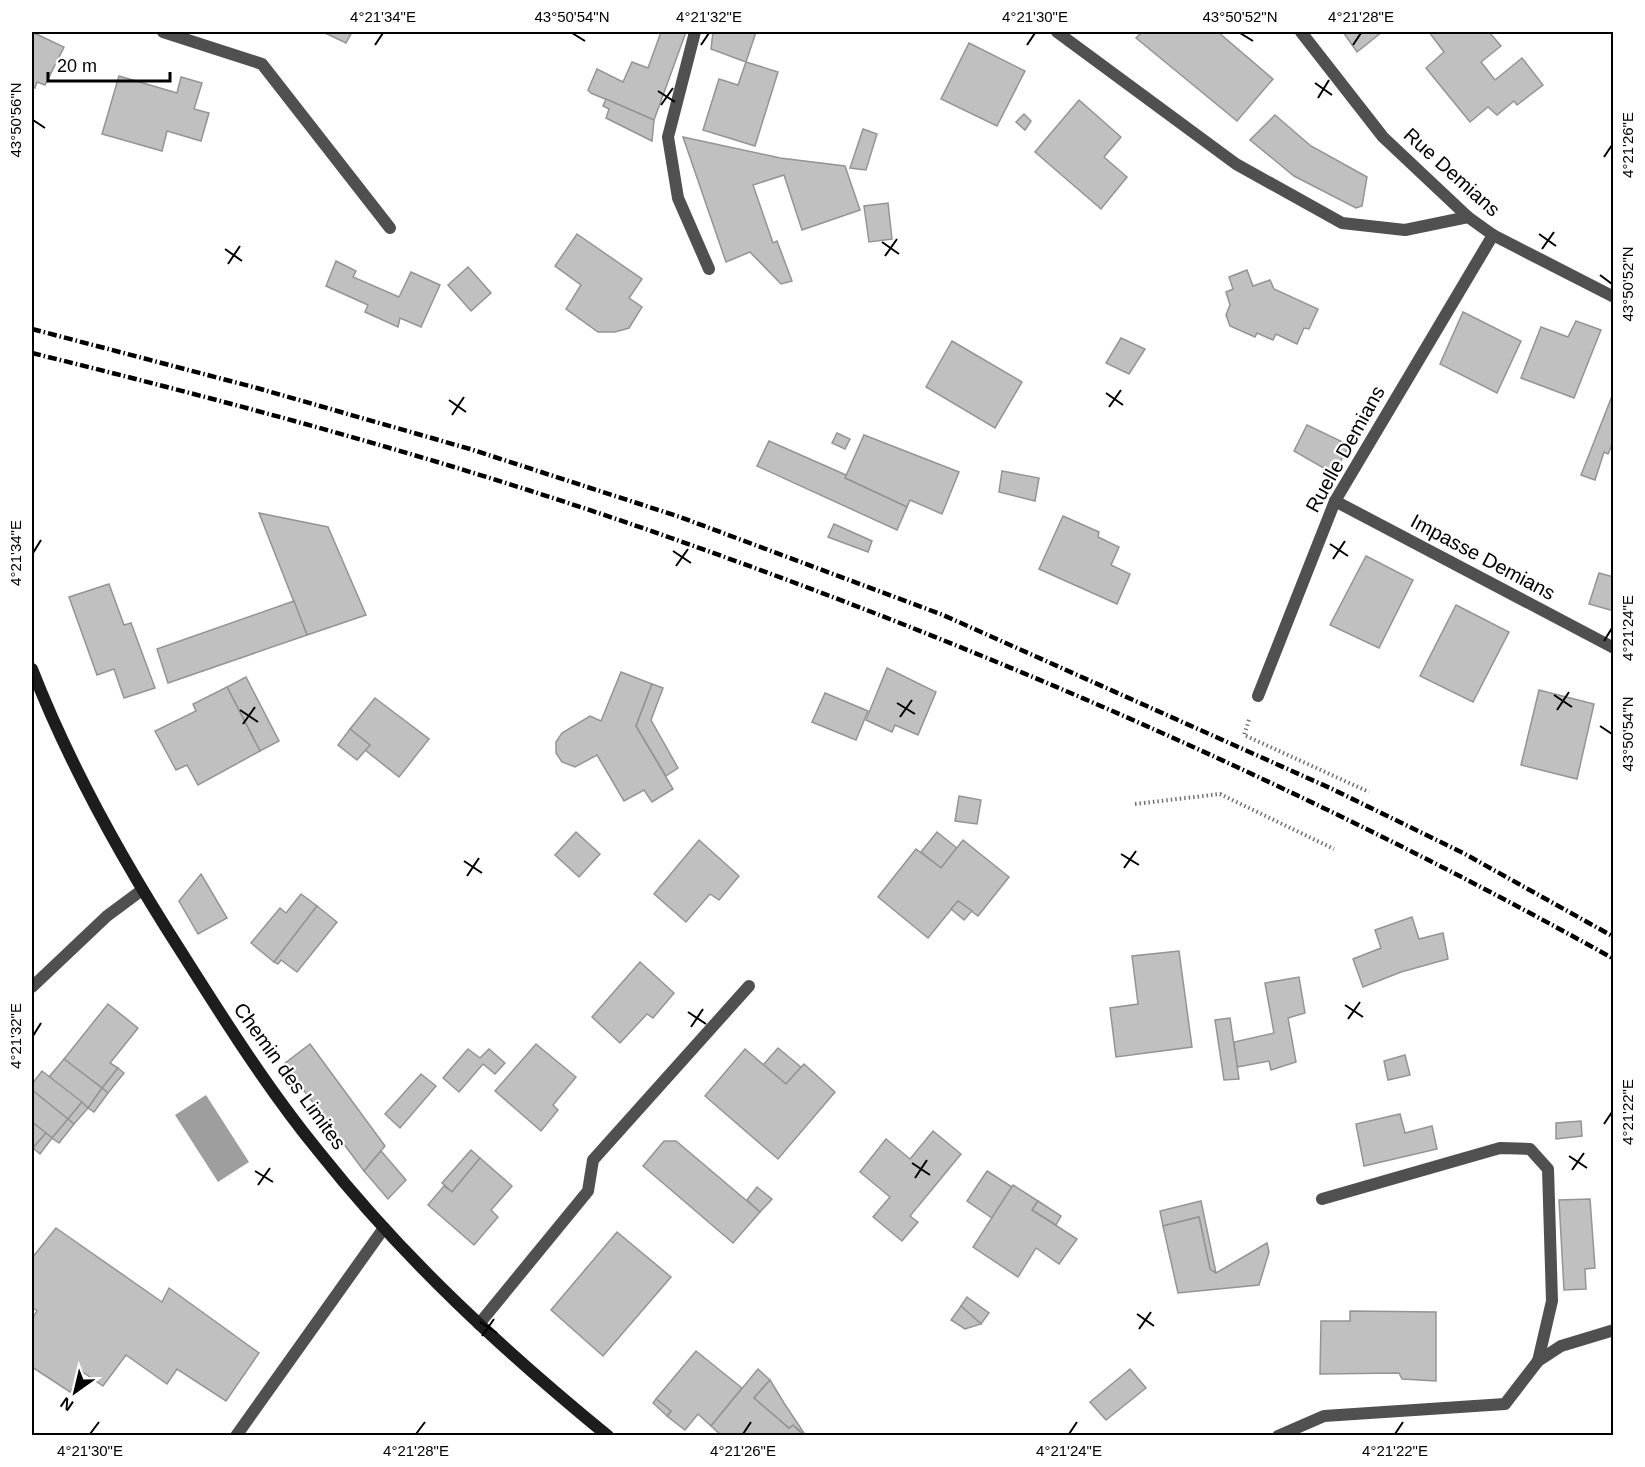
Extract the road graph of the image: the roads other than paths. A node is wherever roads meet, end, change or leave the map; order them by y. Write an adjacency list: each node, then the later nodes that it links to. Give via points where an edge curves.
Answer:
1 (163, 32): 6 (street, via 262,64)
2 (695, 32): 8 (street, via 668,137 678,198)
3 (1057, 32): 5 (street, via 1236,164 1342,223 1405,230)
4 (1301, 32): 5 (street, Rue Demians, via 1383,137)
5 (1468, 217): 7 (street, Rue Demians)
6 (390, 228)
7 (1493, 235): 9 (street, Rue Demians); 10 (street, Ruelle Demians)
8 (709, 269)
9 (1614, 297)
10 (1335, 501): 11 (street, Impasse Demians); 13 (street, Ruelle Demians)
11 (1614, 648)
12 (32, 669): 14 (street, Chemin des Limites, via 82,783)
13 (1258, 696)
14 (142, 890): 16 (street, via 107,916); 18 (street, Chemin des Limites, via 319,1153)
15 (749, 986): 19 (street, via 593,1160 588,1191)
16 (32, 987)
17 (1322, 1199): 21 (street, via 1500,1148 1530,1149 1548,1169 1552,1301)
18 (384, 1228): 19 (street, Chemin des Limites); 22 (street)
19 (478, 1323): 23 (street, Chemin des Limites)
20 (1614, 1330): 21 (street, via 1561,1346)
21 (1538, 1361): 24 (street, via 1505,1404 1324,1416)
22 (236, 1436)
23 (608, 1436)
24 (1278, 1436)

